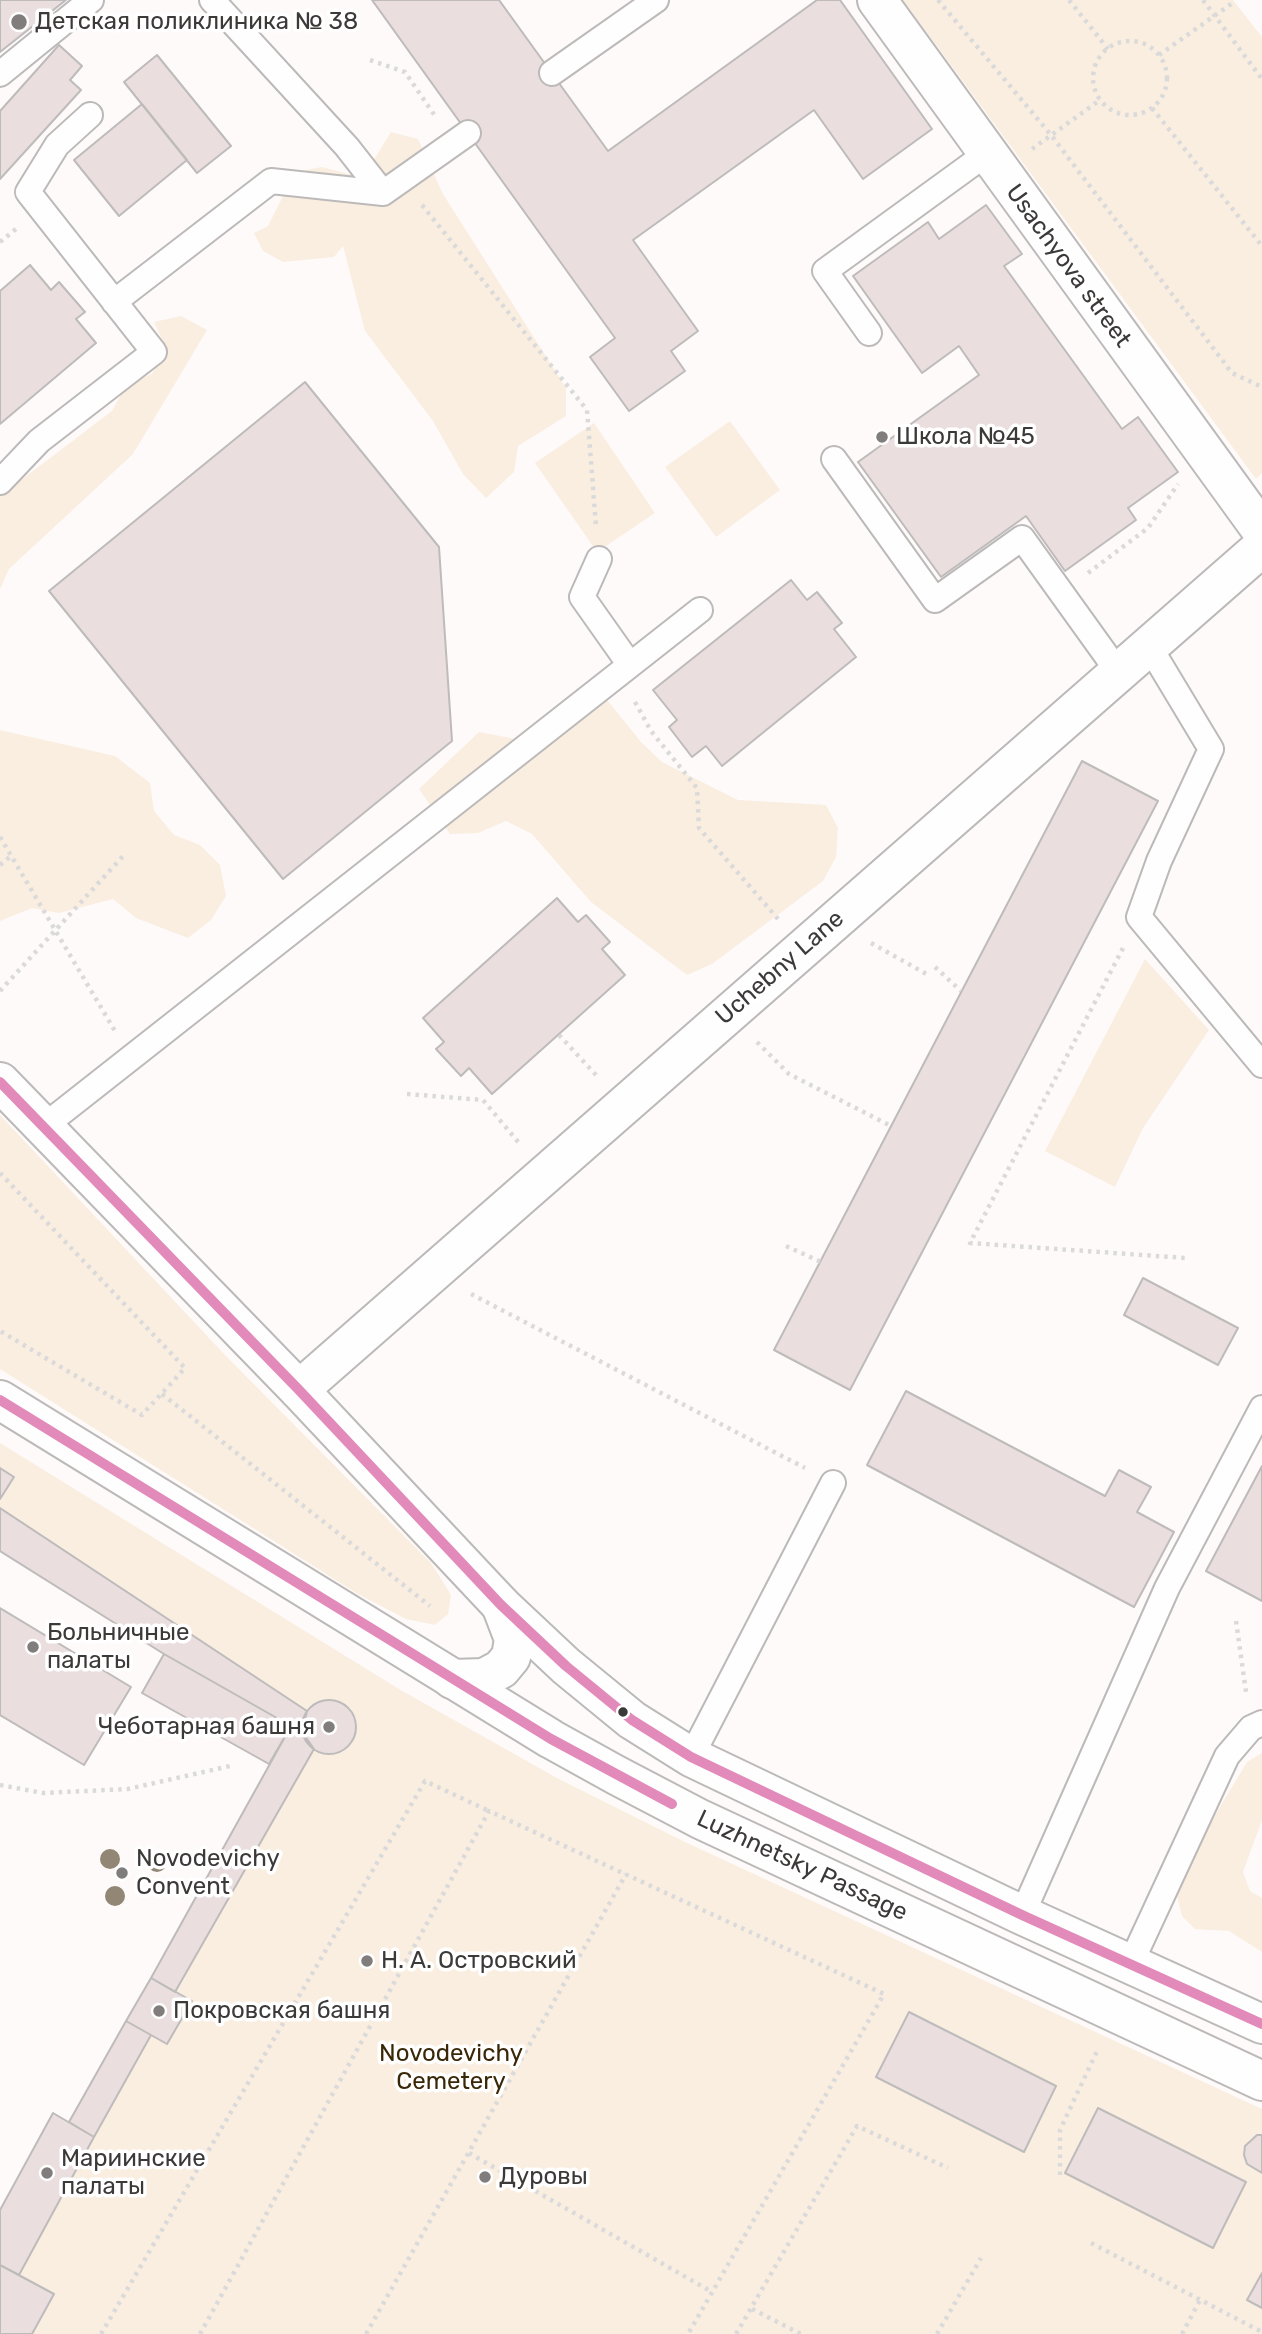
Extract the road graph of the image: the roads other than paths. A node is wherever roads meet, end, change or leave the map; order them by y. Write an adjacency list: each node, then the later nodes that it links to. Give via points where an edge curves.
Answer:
1 (91, 0): 6 (lane)
2 (212, 0): 10 (lane, via 347,147)
3 (656, 0): 5 (lane)
4 (877, 0): 9 (main road, Usachyova street)
5 (552, 73)
6 (0, 74)
7 (90, 115): 11 (lane, via 57,145 27,192)
8 (461, 138): 10 (lane)
9 (1004, 156): 12 (lane, via 825,271); 15 (main road, Usachyova street)
10 (393, 186): 11 (lane, via 271,180)
11 (114, 302): 14 (lane, via 154,352 39,441)
12 (869, 333)
13 (834, 459): 21 (lane, via 935,600 1022,538)
14 (0, 482)
15 (1262, 531)
16 (1262, 547): 19 (main road, Uchebny Lane)
17 (599, 559): 20 (lane, via 582,597)
18 (700, 610): 20 (lane)
19 (1149, 646): 21 (main road, Uchebny Lane); 22 (lane, via 1211,749 1159,861 1139,917)
20 (624, 669): 24 (lane)
21 (1119, 673): 25 (main road, Uchebny Lane)
22 (1262, 1065)
23 (0, 1082): 24 (main road, Luzhnetsky Passage)
24 (43, 1128): 25 (main road, Luzhnetsky Passage)
25 (299, 1390): 29 (main road, Luzhnetsky Passage)
26 (0, 1400): 30 (main road, Luzhnetsky Passage)
27 (1262, 1408): 33 (lane, via 1167,1588)
28 (833, 1483): 32 (lane)
29 (501, 1605): 30 (main road, via 514,1639 511,1657 484,1678); 32 (main road, Luzhnetsky Passage, via 613,1706)
30 (452, 1679): 36 (main road, Luzhnetsky Passage, via 551,1739 700,1819)
31 (1256, 1725): 34 (lane, via 1227,1756)
32 (691, 1758): 33 (main road, Luzhnetsky Passage)
33 (1022, 1915): 34 (main road, Luzhnetsky Passage)
34 (1130, 1965): 35 (main road, Luzhnetsky Passage)
35 (1262, 2024)
36 (1262, 2081)

